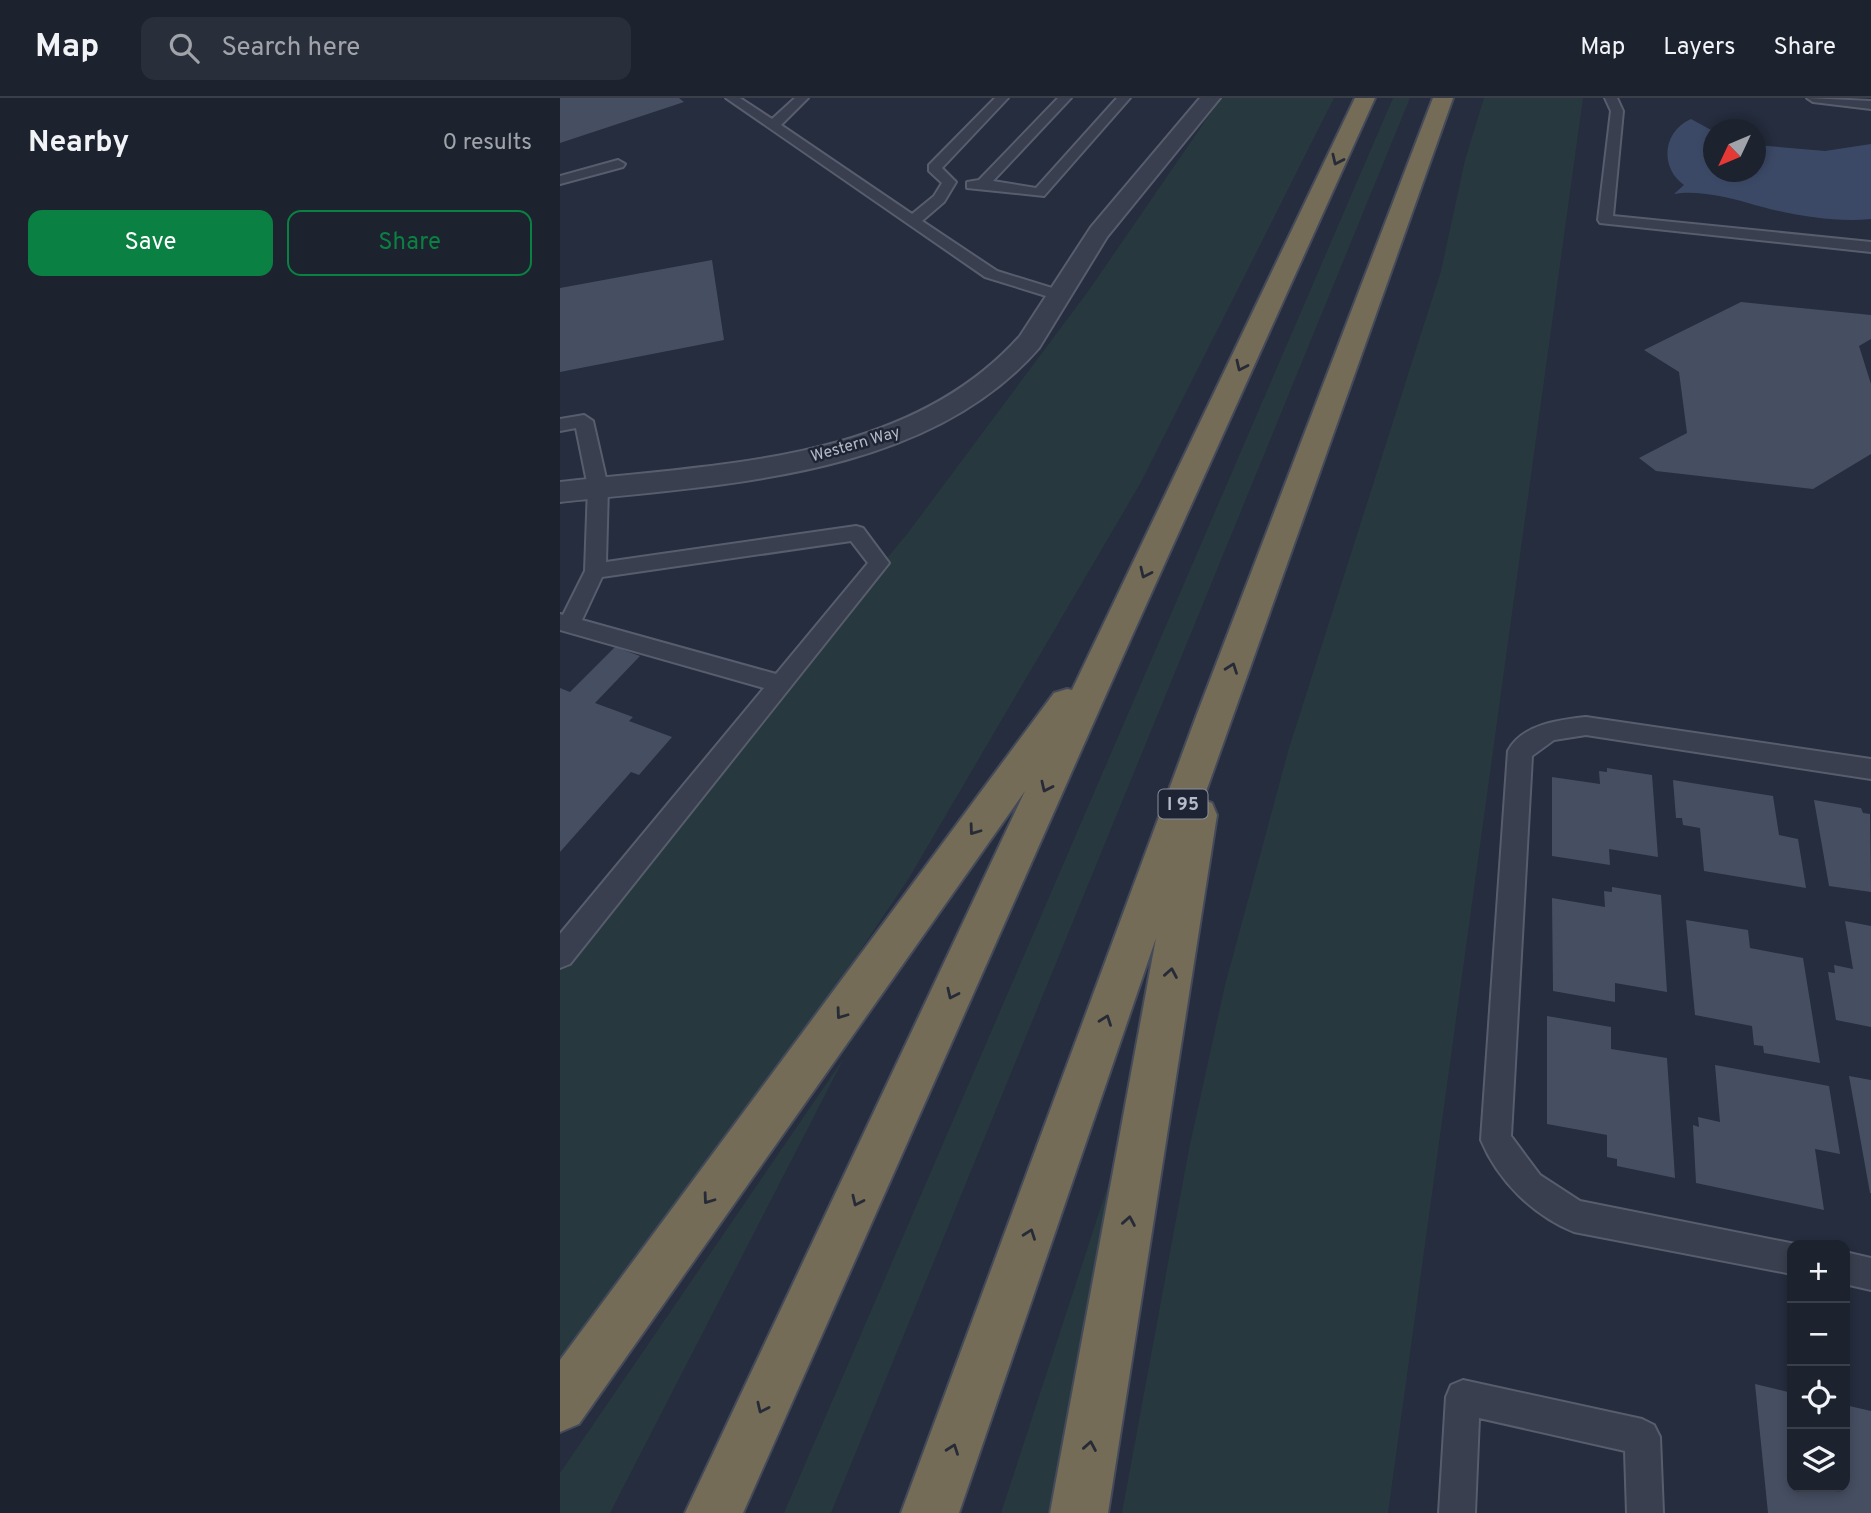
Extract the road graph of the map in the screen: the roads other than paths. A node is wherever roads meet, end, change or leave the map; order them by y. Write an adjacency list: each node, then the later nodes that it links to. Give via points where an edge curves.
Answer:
1 (732, 98): 12 (lane)
2 (802, 98): 12 (lane)
3 (1002, 98): 16 (lane, via 934,168 948,182)
4 (1065, 98): 15 (lane)
5 (1124, 98): 15 (lane, via 1039,193)
6 (1210, 98): 19 (street, Western Way, via 1098,233)
7 (1366, 98): 25 (highway, one-way to 25)
8 (1443, 98): 27 (highway, I 95, one-way to 8)
9 (1611, 98): 18 (lane, via 1617,111 1605,220)
10 (1813, 98): 11 (lane)
11 (1871, 105)
12 (773, 125): 17 (lane)
13 (618, 164): 14 (lane)
14 (560, 180)
15 (983, 184): 16 (lane)
16 (947, 188): 17 (lane, via 943,197)
17 (914, 220): 19 (lane, via 992,274)
18 (1871, 247)
19 (1059, 295): 21 (street, Western Way, via 1017,356 973,394 918,424 875,441 811,457)
20 (560, 425): 21 (lane, via 584,421)
21 (598, 487): 22 (street, Western Way); 23 (lane)
22 (560, 492)
23 (595, 570): 24 (lane); 26 (lane, via 856,533 879,564)
24 (565, 624): 26 (lane)
25 (1115, 636): 33 (highway, one-way to 33); 34 (highway, one-way to 34)
26 (781, 684): 29 (lane)
27 (1215, 714): 35 (highway, I 95, one-way to 27); 36 (highway, one-way to 27)
28 (1871, 769): 30 (lane, via 1586,726 1549,731 1520,751 1496,1140 1528,1186 1574,1216)
29 (560, 955)
30 (1787, 1257)
31 (1850, 1269): 32 (lane)
32 (1871, 1273)
33 (560, 1405)
34 (714, 1513)
35 (930, 1513)
36 (1079, 1513)
37 (1457, 1513): 38 (lane, via 1463,1397 1642,1437)
38 (1645, 1513)

